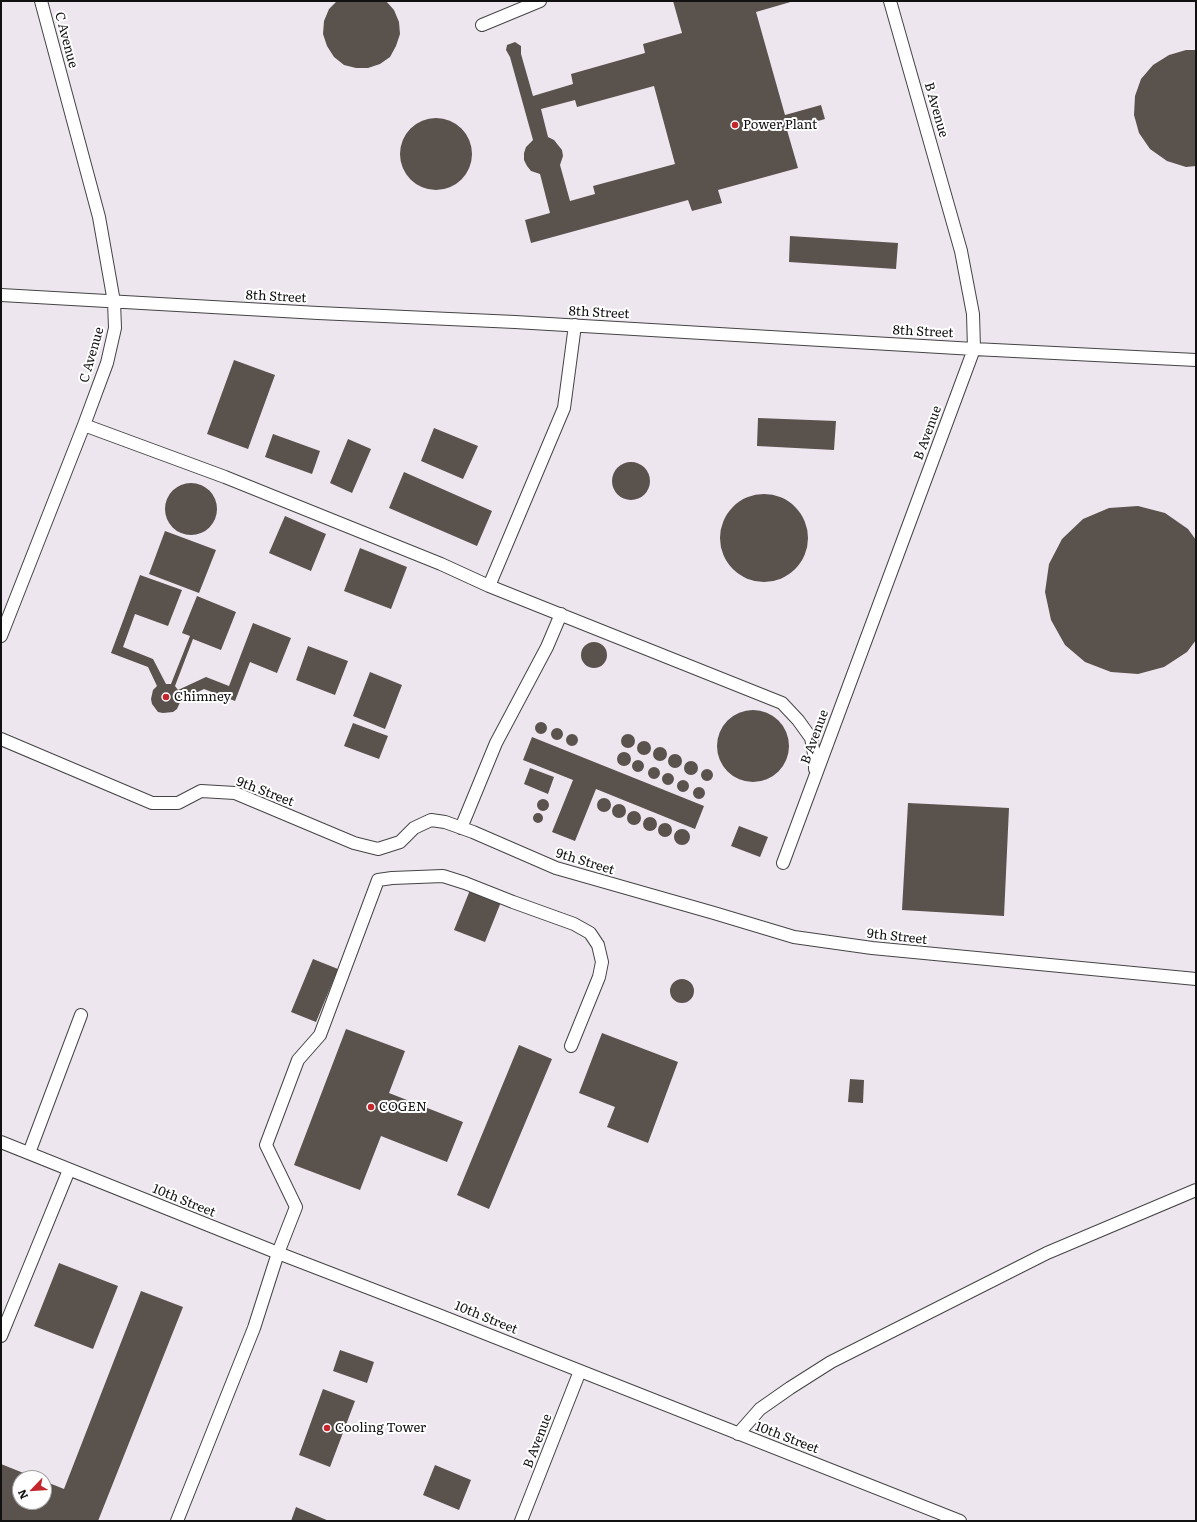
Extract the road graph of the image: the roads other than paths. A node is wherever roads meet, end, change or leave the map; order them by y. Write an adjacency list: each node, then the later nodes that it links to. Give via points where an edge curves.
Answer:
1 (41, 1): 6 (lane, C Avenue, via 99,217)
2 (540, 1): 4 (lane)
3 (890, 1): 8 (lane, B Avenue, via 961,251 974,314)
4 (482, 25)
5 (1, 295): 6 (lane, 8th Street)
6 (114, 302): 7 (lane, 8th Street); 10 (lane, C Avenue, via 112,344)
7 (575, 325): 8 (lane, 8th Street); 11 (lane, via 564,408)
8 (974, 349): 9 (lane, 8th Street); 15 (lane, B Avenue)
9 (1196, 360)
10 (84, 425): 11 (lane, via 225,477 441,564); 13 (lane, C Avenue)
11 (489, 586): 12 (lane)
12 (561, 614): 15 (lane, via 782,703 811,738); 16 (lane, via 548,647 496,743)
13 (1, 636)
14 (1, 739): 16 (lane, 9th Street, via 152,803 178,803 201,791 235,793 354,843 378,848 400,842 414,828 432,820)
15 (815, 778): 17 (lane, B Avenue)
16 (462, 828): 18 (lane, 9th Street, via 556,868 794,938 872,948)
17 (783, 863)
18 (1196, 979)
19 (81, 1015): 22 (lane)
20 (571, 1046): 25 (lane, via 599,977 602,962 598,945 590,933 574,924 442,876 378,880 320,1035 298,1060 266,1145 296,1207)
21 (1, 1142): 22 (lane, 10th Street)
22 (29, 1153): 23 (lane, 10th Street)
23 (69, 1170): 25 (lane, 10th Street); 26 (lane)
24 (1196, 1190): 28 (lane, via 1047,1253 831,1362 760,1409)
25 (278, 1253): 27 (lane, 10th Street); 29 (lane, via 254,1328)
26 (1, 1336)
27 (580, 1371): 28 (lane, 10th Street); 30 (lane, B Avenue)
28 (738, 1434): 31 (lane, 10th Street)
29 (177, 1521)
30 (521, 1521)
31 (960, 1521)

